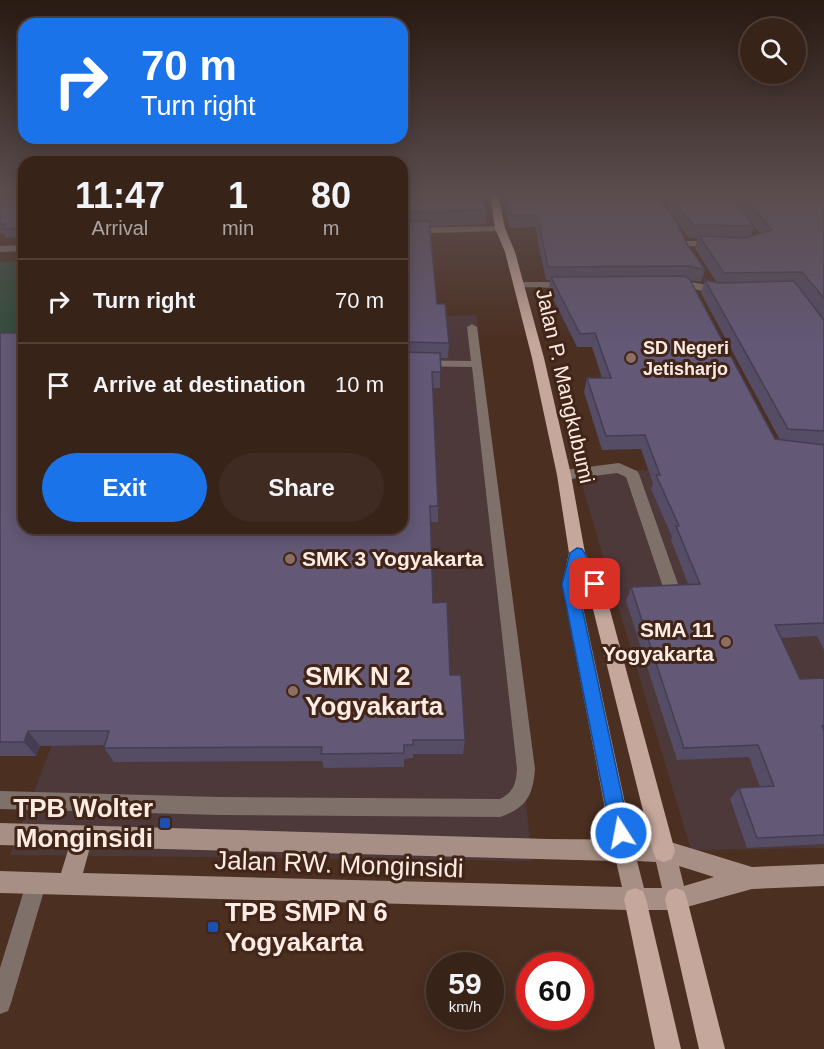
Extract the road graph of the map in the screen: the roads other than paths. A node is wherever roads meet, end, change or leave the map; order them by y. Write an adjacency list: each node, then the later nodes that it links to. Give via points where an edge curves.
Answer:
1 (507, 244): 7 (main road, Jalan P. Mangkubumi)
2 (685, 244): 5 (street)
3 (18, 248): 4 (street)
4 (0, 249)
5 (690, 255)
6 (702, 273): 10 (street)
7 (519, 285): 8 (street); 15 (main road, Jalan P. Mangkubumi)
8 (576, 285)
9 (734, 289): 10 (street)
10 (715, 291): 11 (street, via 682,284)
11 (696, 298)
12 (472, 327): 14 (lane)
13 (408, 363): 14 (lane)
14 (476, 364): 18 (lane, via 526,769 523,793 518,800 500,808)
15 (564, 475): 16 (main road, Jalan P. Mangkubumi); 17 (street, via 619,468 632,474)
16 (577, 553): 21 (main road, Jalan P. Mangkubumi, via 570,584); 22 (main road, Jalan P. Mangkubumi, via 595,584)
17 (671, 587)
18 (0, 800)
19 (0, 834): 20 (main road, Jalan RW. Monginsidi)
20 (82, 836): 21 (main road, Jalan RW. Monginsidi); 27 (main road)
21 (624, 850): 22 (main road, Jalan RW. Monginsidi); 28 (main road)
22 (664, 851): 24 (main road, Jalan RW. Monginsidi); 29 (main road)
23 (824, 875): 24 (main road)
24 (752, 878): 29 (main road, Jalan RW. Monginsidi)
25 (0, 882): 26 (main road, Jalan RW. Monginsidi)
26 (36, 884): 27 (main road, Jalan RW. Monginsidi); 30 (lane)
27 (69, 885): 28 (main road, Jalan RW. Monginsidi)
28 (635, 899): 29 (main road, Jalan RW. Monginsidi); 31 (main road)
29 (676, 899): 32 (main road)
30 (0, 1003)
31 (668, 1049)
32 (712, 1049)

